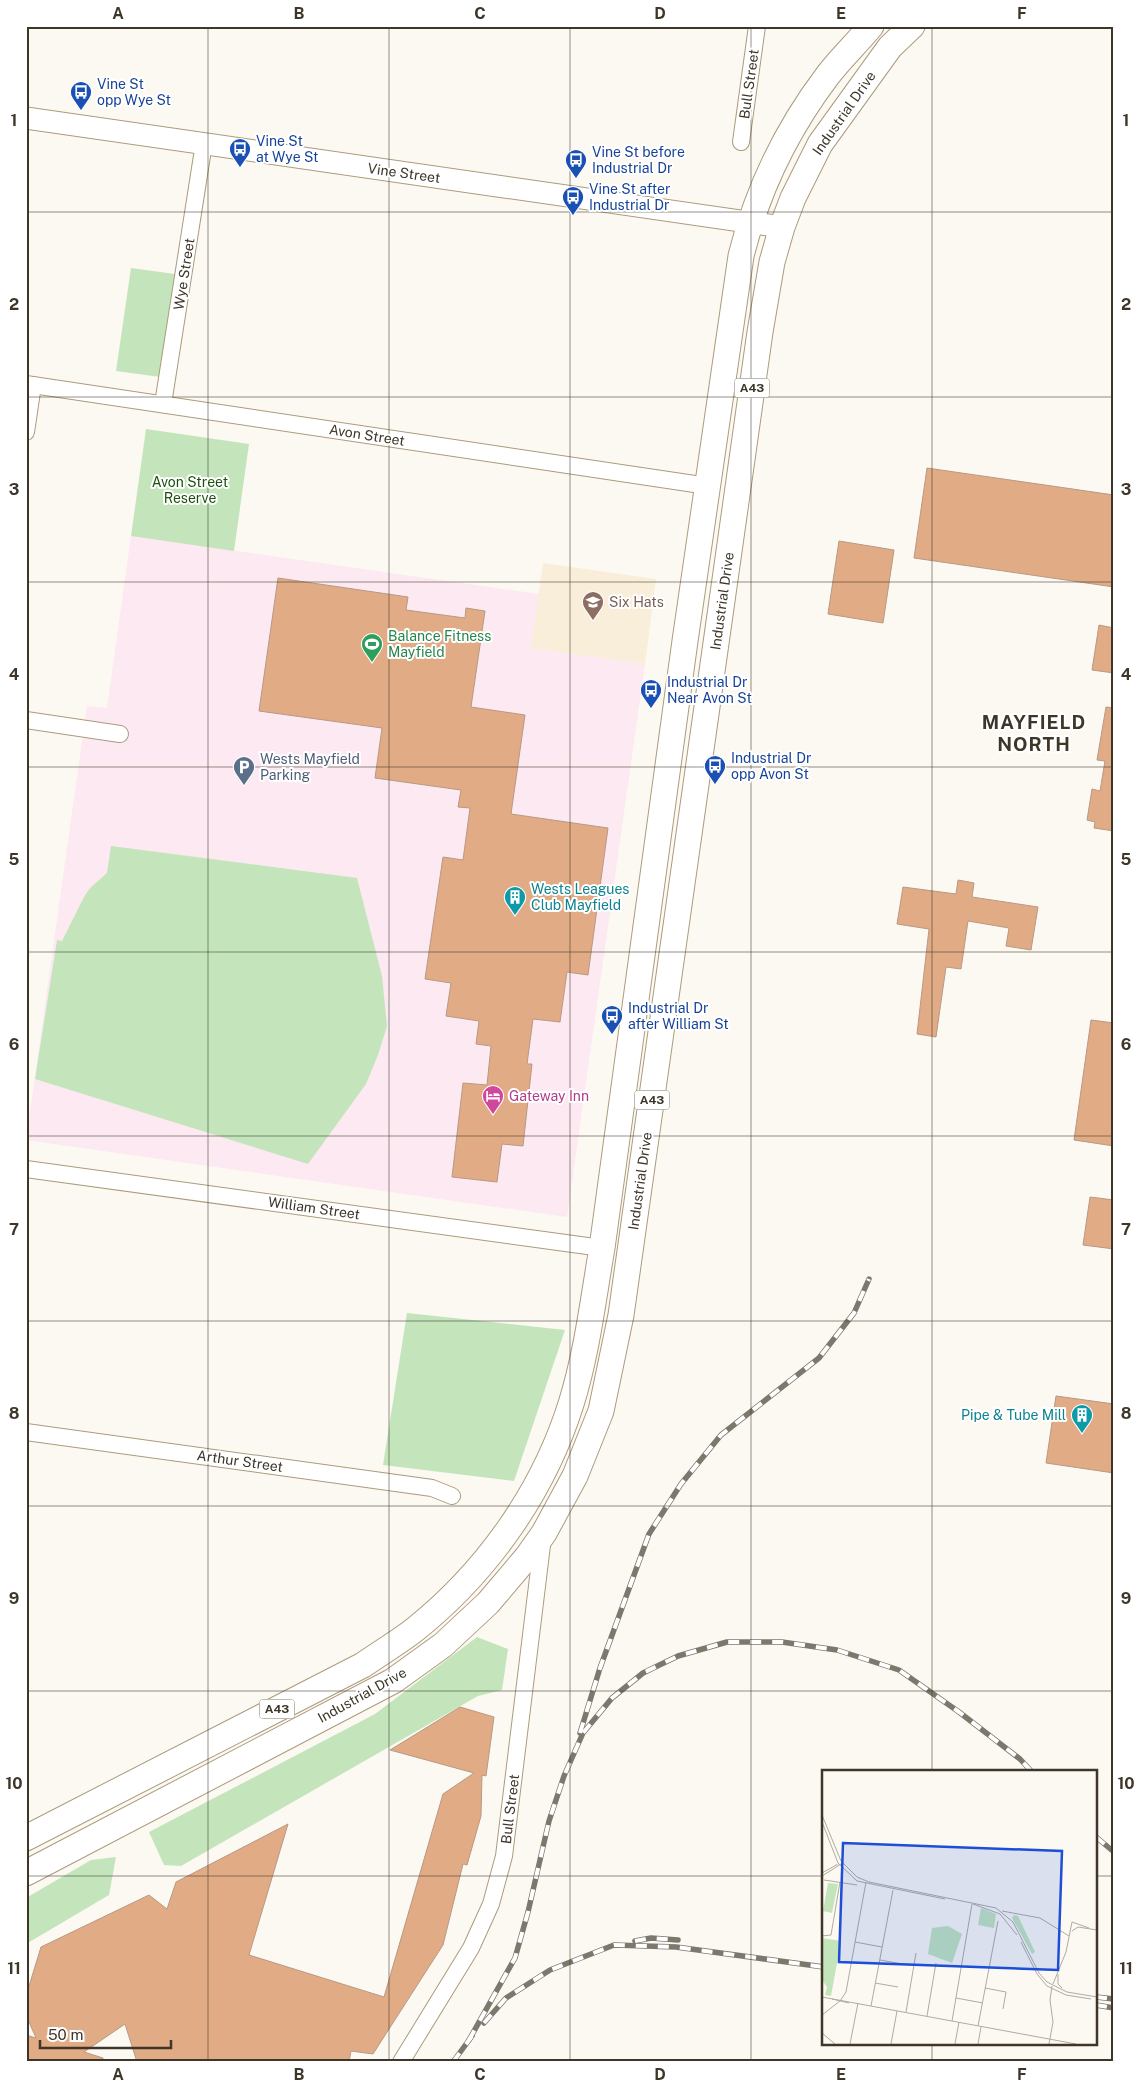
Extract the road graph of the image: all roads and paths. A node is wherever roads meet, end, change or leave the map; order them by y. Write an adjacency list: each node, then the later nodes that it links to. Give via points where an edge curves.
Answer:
1 (757, 26): 5 (street, Bull Street)
2 (871, 26): 7 (highway, Industrial Drive / A43, via 828,75 782,146)
3 (912, 26): 8 (highway, Industrial Drive / A43, via 890,47 820,144)
4 (26, 118): 6 (main road, Vine Street)
5 (741, 142)
6 (204, 143): 7 (main road, Vine Street); 10 (street, Wye Street)
7 (749, 223): 8 (main road, Vine Street); 12 (highway, Industrial Drive / A43, via 739,266)
8 (782, 228): 18 (highway, Industrial Drive / A43, via 772,262 760,332 622,1305)
9 (30, 384): 10 (street, Avon Street); 11 (street)
10 (164, 404): 12 (street, Avon Street)
11 (26, 432)
12 (708, 486): 16 (highway, Industrial Drive / A43)
13 (26, 720): 14 (street)
14 (120, 734)
15 (26, 1169): 16 (street, William Street)
16 (602, 1248): 17 (highway, Industrial Drive / A43)
17 (578, 1374): 18 (street); 22 (highway, Industrial Drive / A43, via 571,1404 548,1462 518,1516 460,1589 413,1631 363,1665)
18 (607, 1379): 21 (highway, Industrial Drive / A43, via 601,1411 575,1476)
19 (26, 1432): 20 (street, Arthur Street, via 432,1488)
20 (452, 1496)
21 (544, 1532): 23 (highway, Industrial Drive / A43, via 488,1603 443,1645 393,1681); 24 (street, Bull Street, via 504,1856 491,1904 471,1948)
22 (26, 1838)
23 (26, 1873)
24 (401, 2062)

